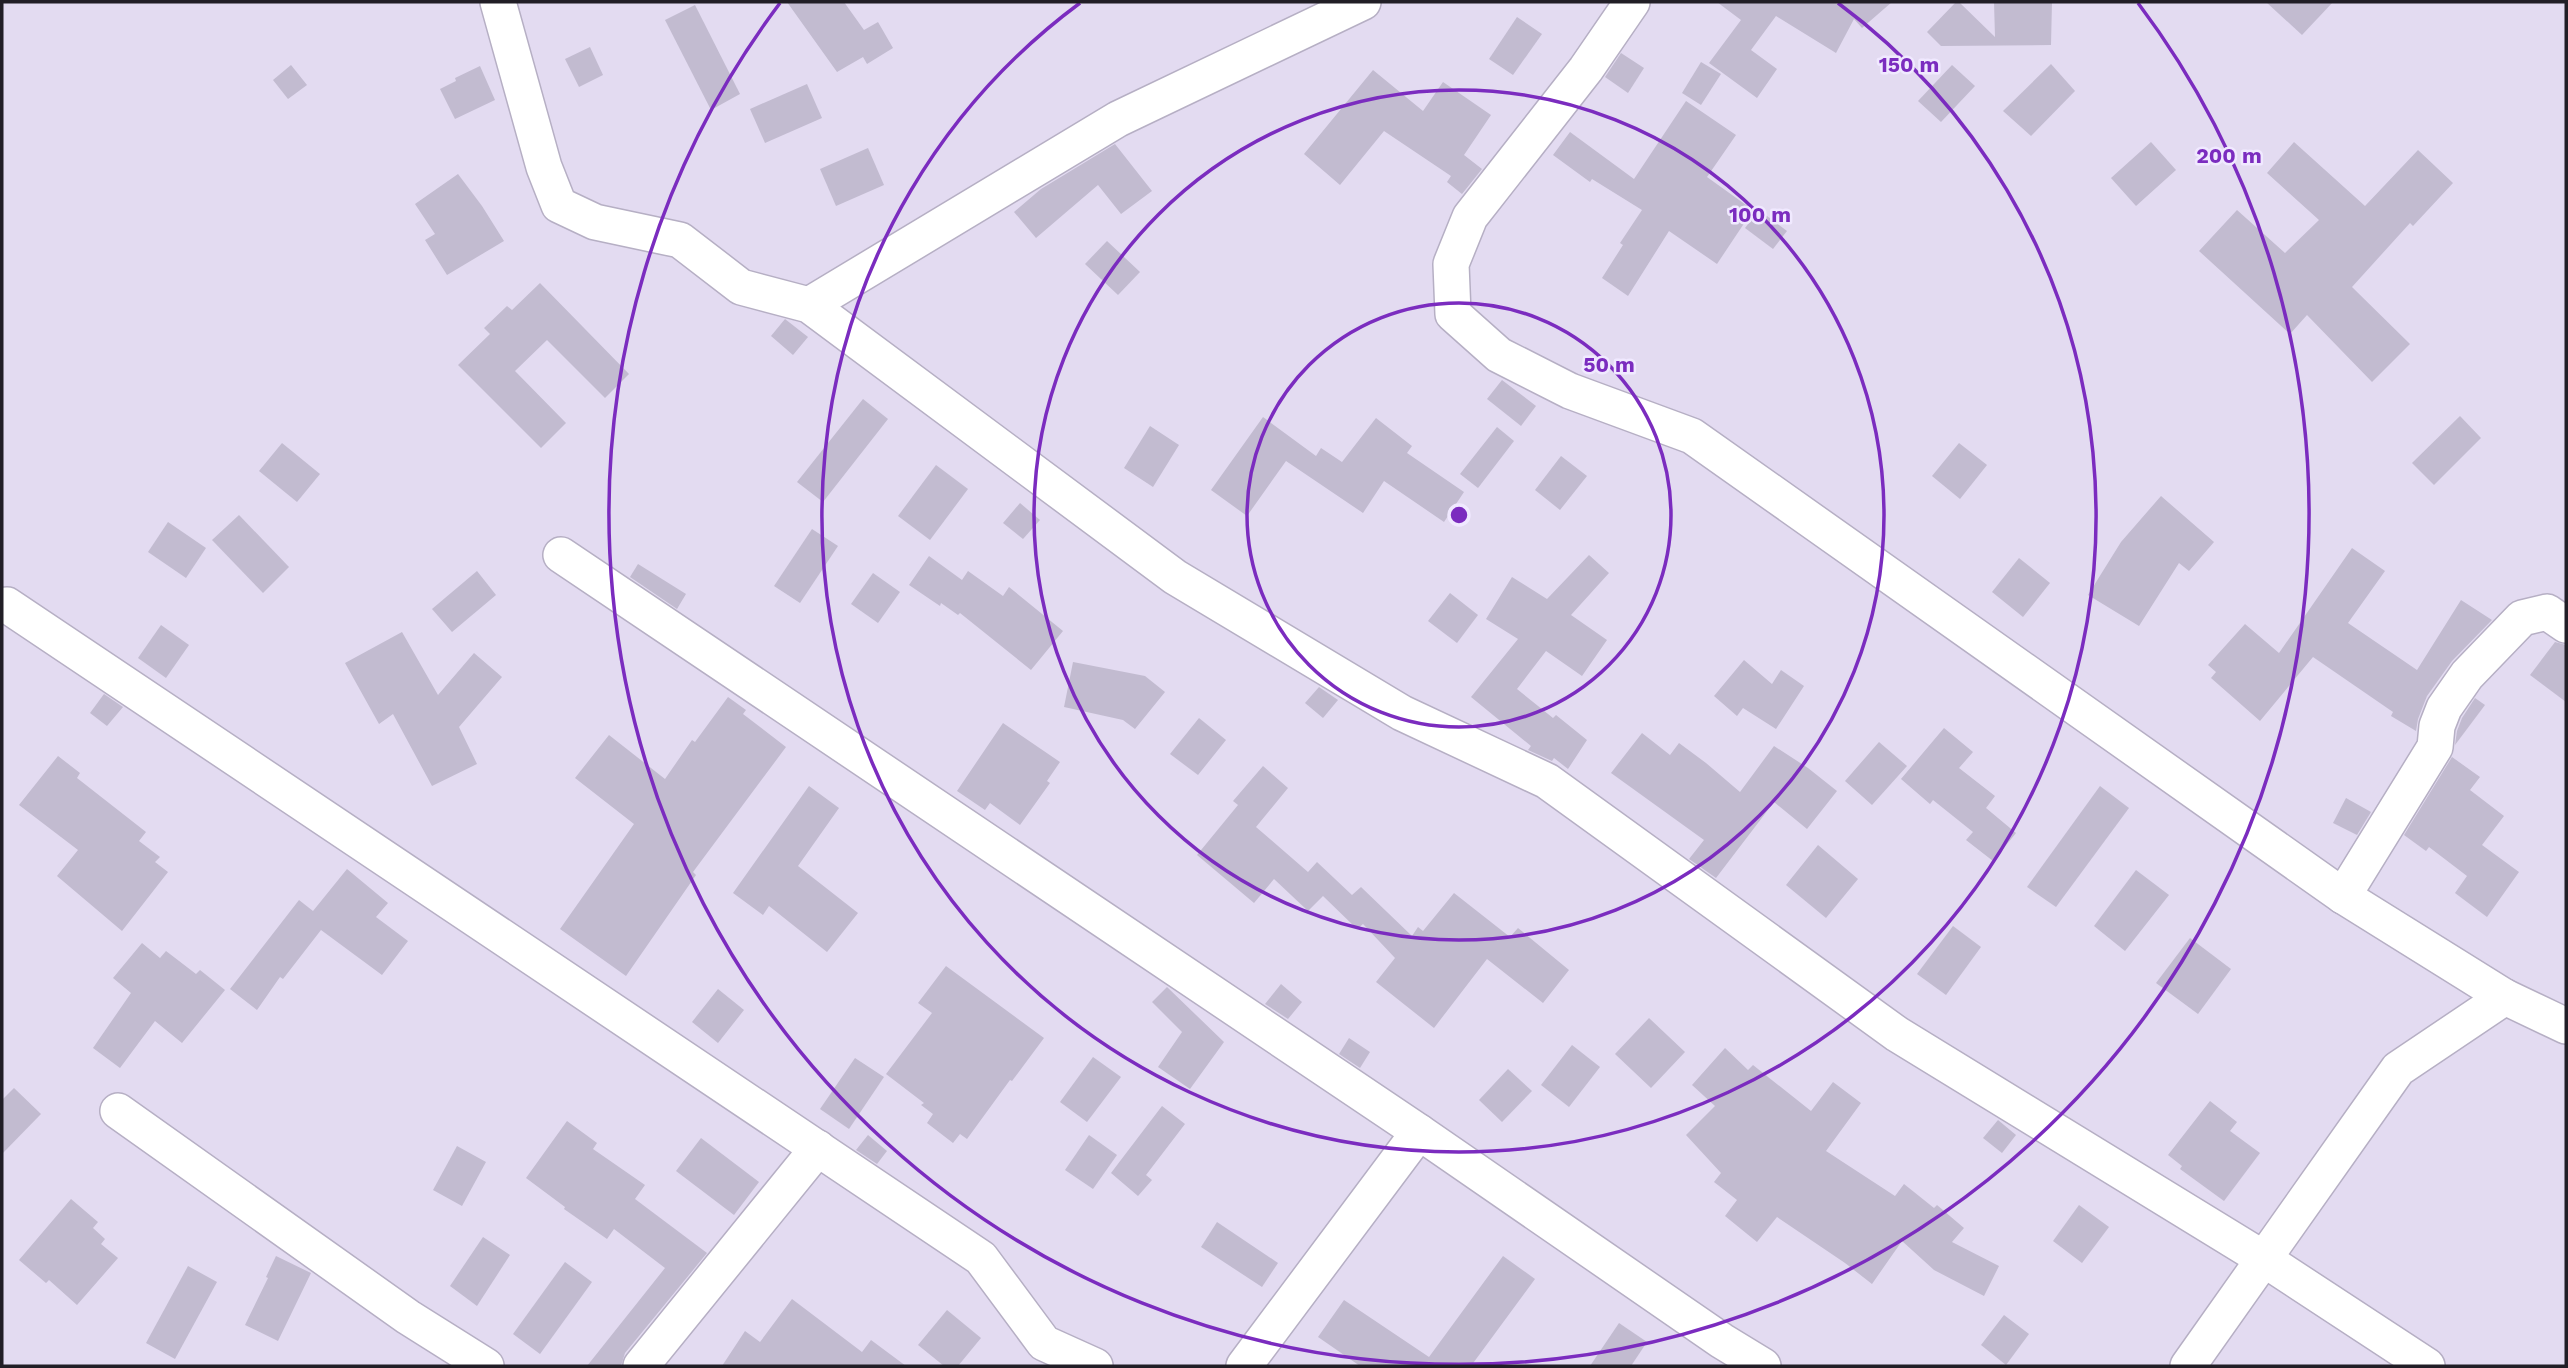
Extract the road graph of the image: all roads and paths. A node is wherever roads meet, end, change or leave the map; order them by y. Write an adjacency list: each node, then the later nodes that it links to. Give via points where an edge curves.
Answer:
1 (498, 2): 4 (street, via 559,205 595,222 680,240 741,286)
2 (1363, 2): 4 (street, via 1118,119)
3 (1632, 2): 8 (street, via 1586,69 1470,217 1451,264 1453,314 1499,355 1570,391 1692,436)
4 (809, 305): 14 (street, via 1174,577 1402,713 1547,781 1897,1034)
5 (561, 555): 12 (street)
6 (7, 604): 13 (street)
7 (2566, 625): 8 (street, via 2547,612 2522,618 2468,676 2444,708 2435,747)
8 (2343, 895): 9 (street)
9 (2505, 997): 10 (street); 14 (street, via 2398,1069)
10 (2566, 1026)
11 (118, 1111): 15 (street, via 408,1317)
12 (1419, 1132): 18 (street); 19 (street)
13 (818, 1148): 16 (street); 17 (street, via 981,1258 1044,1343)
14 (2264, 1259): 20 (street); 21 (street)
15 (486, 1366)
16 (641, 1366)
17 (1095, 1366)
18 (1244, 1366)
19 (1763, 1366)
20 (2188, 1366)
21 (2427, 1366)

